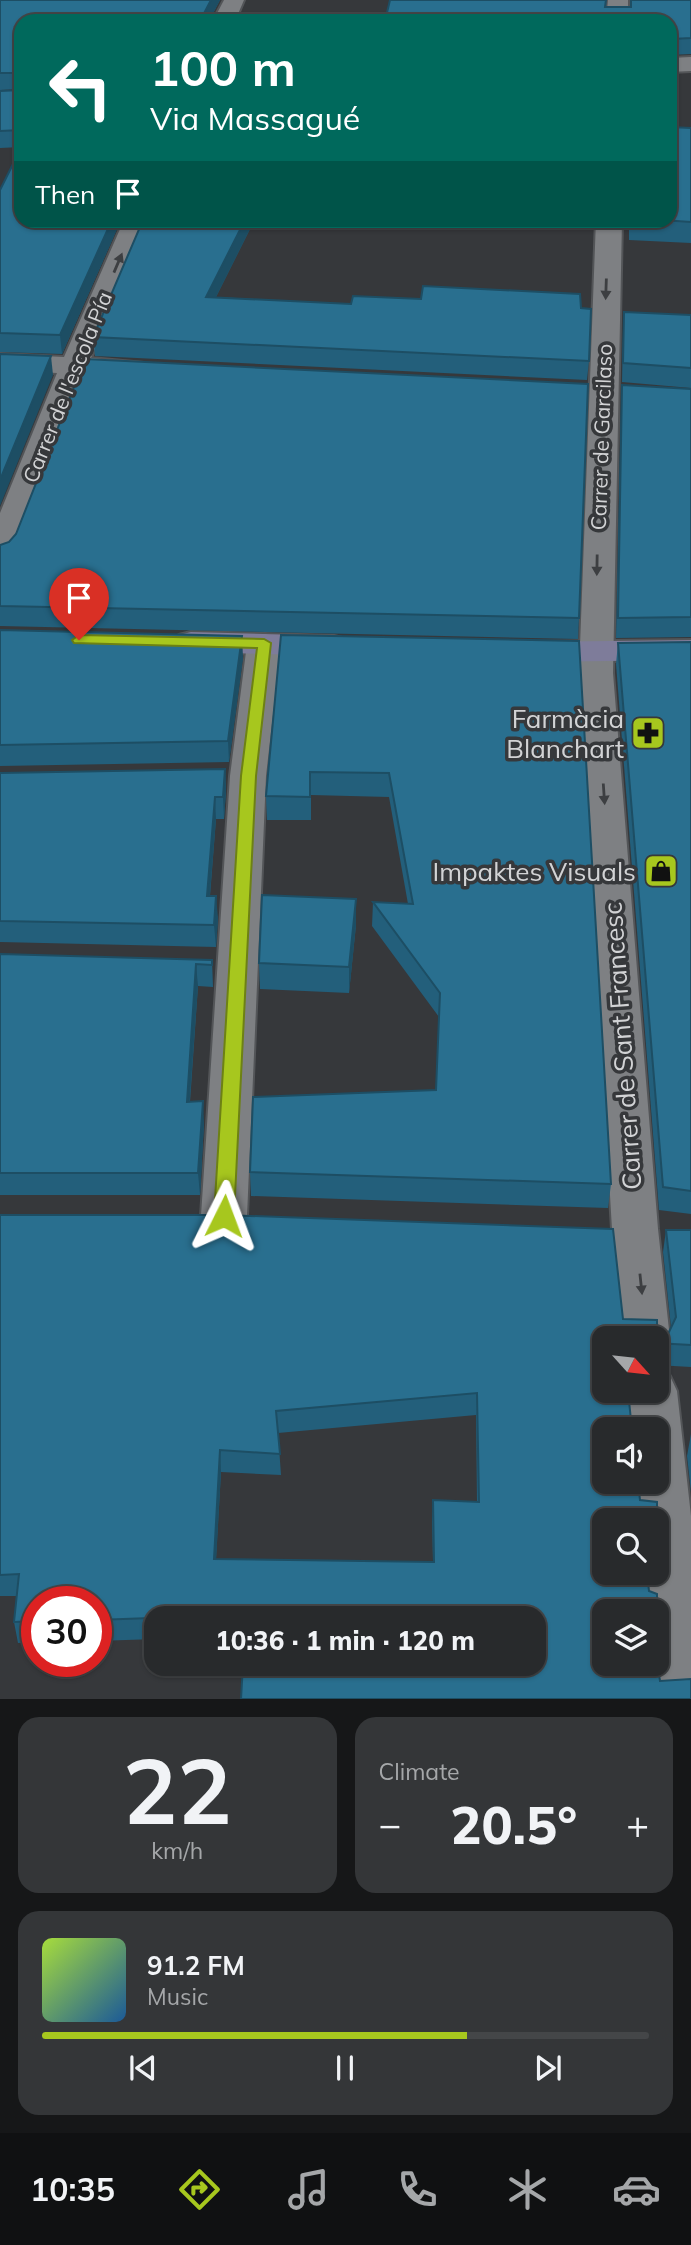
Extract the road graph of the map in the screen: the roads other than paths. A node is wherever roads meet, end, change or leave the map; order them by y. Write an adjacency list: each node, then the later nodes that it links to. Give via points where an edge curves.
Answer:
1 (133, 228): 4 (street, Carrer de l'escola Pía, one-way to 1)
2 (608, 228): 6 (street, Carrer de Garcilaso, one-way to 6)
3 (0, 362): 4 (street)
4 (74, 366): 5 (street); 8 (street, Carrer de l'escola Pía)
5 (157, 370)
6 (588, 392): 7 (street); 14 (street, Carrer de Garcilaso, one-way to 14)
7 (634, 394)
8 (0, 553)
9 (153, 641): 10 (street)
10 (264, 643): 11 (street); 16 (street, via 234,776)
11 (360, 647)
12 (691, 650): 14 (street)
13 (497, 651): 14 (street)
14 (595, 653): 18 (street, Carrer de Sant Francesc, one-way to 18)
15 (195, 964): 16 (street)
16 (237, 965): 17 (street)
17 (225, 1216)
18 (645, 1326)
19 (663, 1494): 20 (street)
20 (684, 1699)

